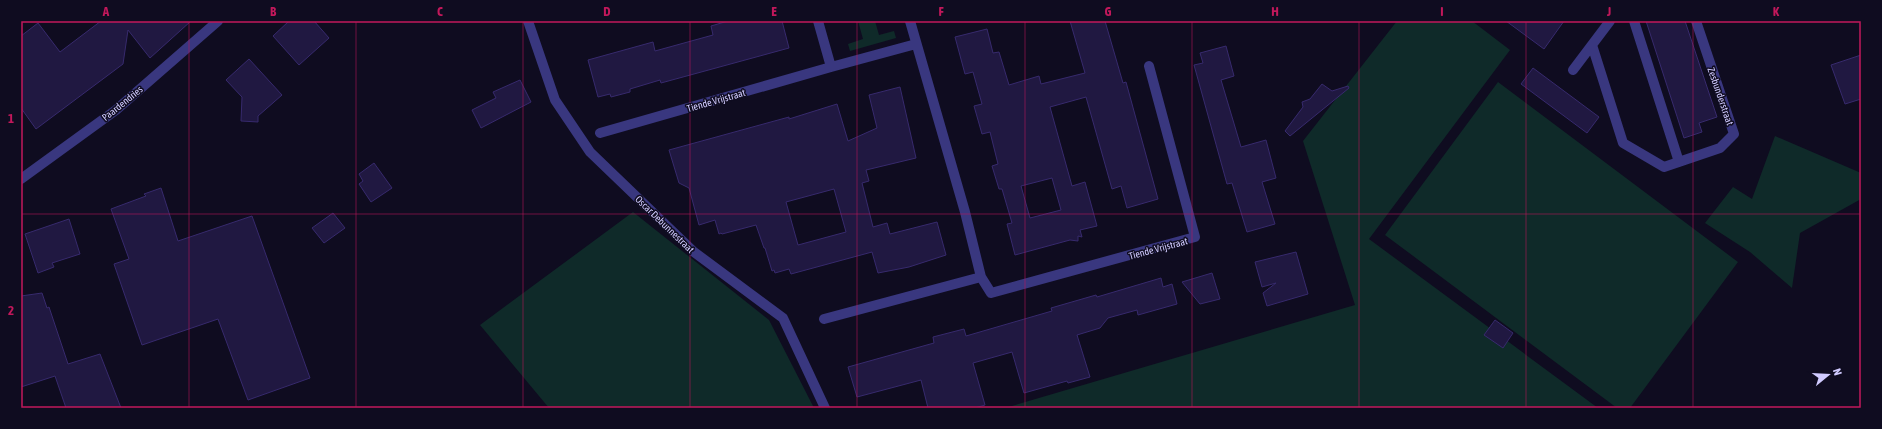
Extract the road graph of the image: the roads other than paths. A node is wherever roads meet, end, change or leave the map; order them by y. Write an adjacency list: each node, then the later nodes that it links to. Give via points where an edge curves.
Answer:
1 (218, 21): 15 (street, Paardendries, via 116,110)
2 (528, 21): 18 (street, Oscar Debunnestraat, via 555,100 590,152 694,252 783,318)
3 (818, 21): 11 (street)
4 (910, 21): 8 (street, Tiende Vrijstraat)
5 (1610, 21): 9 (street)
6 (1634, 21): 14 (street)
7 (1696, 21): 14 (street, Zesbunderstraat, via 1734,134 1720,148)
8 (916, 44): 11 (street, Tiende Vrijstraat); 16 (street, Tiende Vrijstraat, via 965,212)
9 (1592, 45): 12 (street); 14 (street, Zesbunderstraat, via 1623,143 1664,167)
10 (1149, 66): 16 (street, Tiende Vrijstraat, via 1195,238 991,293)
11 (831, 67): 13 (street, Tiende Vrijstraat)
12 (1573, 70)
13 (600, 133)
14 (1680, 162)
15 (21, 179)
16 (981, 277): 17 (street)
17 (824, 319)
18 (825, 408)

